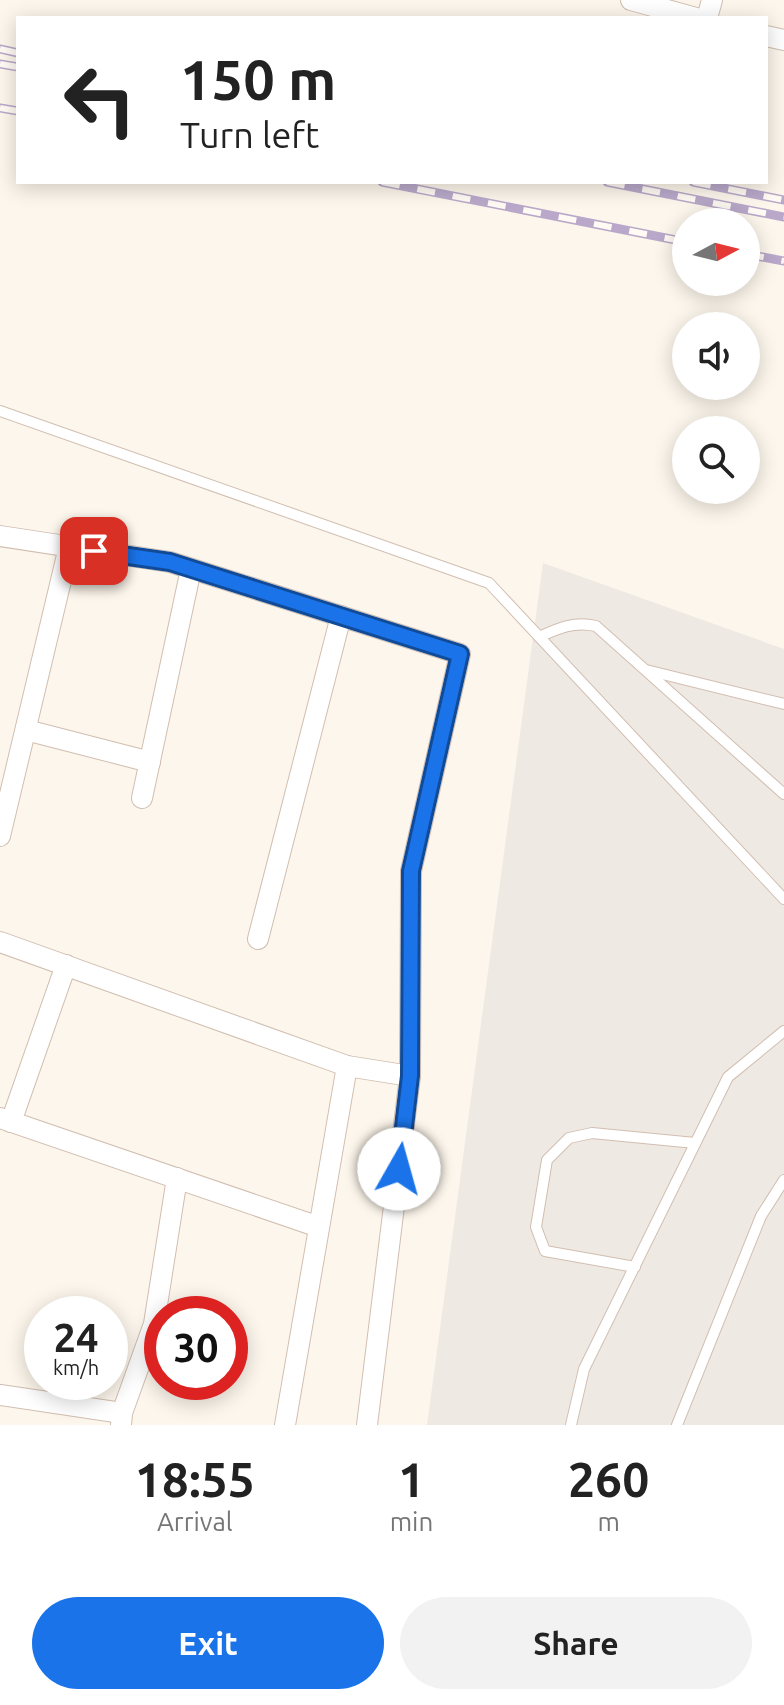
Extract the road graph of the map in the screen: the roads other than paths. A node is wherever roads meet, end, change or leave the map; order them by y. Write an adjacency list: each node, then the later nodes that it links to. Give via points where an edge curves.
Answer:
1 (631, 0): 2 (street)
2 (689, 16)
3 (0, 411): 8 (lane, via 489,583)
4 (0, 536): 5 (street)
5 (69, 547): 6 (street); 11 (street)
6 (191, 569): 7 (street); 12 (street)
7 (341, 616): 17 (street); 22 (street, via 460,654 411,871)
8 (539, 637): 9 (lane, via 564,625 596,626); 16 (lane)
9 (645, 670): 10 (lane); 13 (lane)
10 (784, 704)
11 (26, 730): 12 (street); 15 (street)
12 (150, 762): 14 (street)
13 (784, 794)
14 (142, 798)
15 (0, 836)
16 (784, 899)
17 (258, 939)
18 (0, 942): 19 (street)
19 (66, 965): 21 (street); 23 (street)
20 (784, 1031): 24 (lane, via 728,1077)
21 (347, 1066): 22 (street); 27 (street)
22 (410, 1076): 32 (street)
23 (6, 1120): 25 (street)
24 (695, 1143): 28 (lane); 28 (lane, via 592,1133 569,1138 547,1160 536,1227 545,1251)
25 (177, 1178): 27 (street); 30 (street, via 154,1324)
26 (784, 1180): 34 (lane, via 761,1216)
27 (319, 1227): 31 (street)
28 (635, 1267): 33 (lane, via 584,1369)
29 (0, 1395): 30 (street)
30 (122, 1419)
31 (285, 1425)
32 (367, 1425)
33 (571, 1425)
34 (677, 1425)

